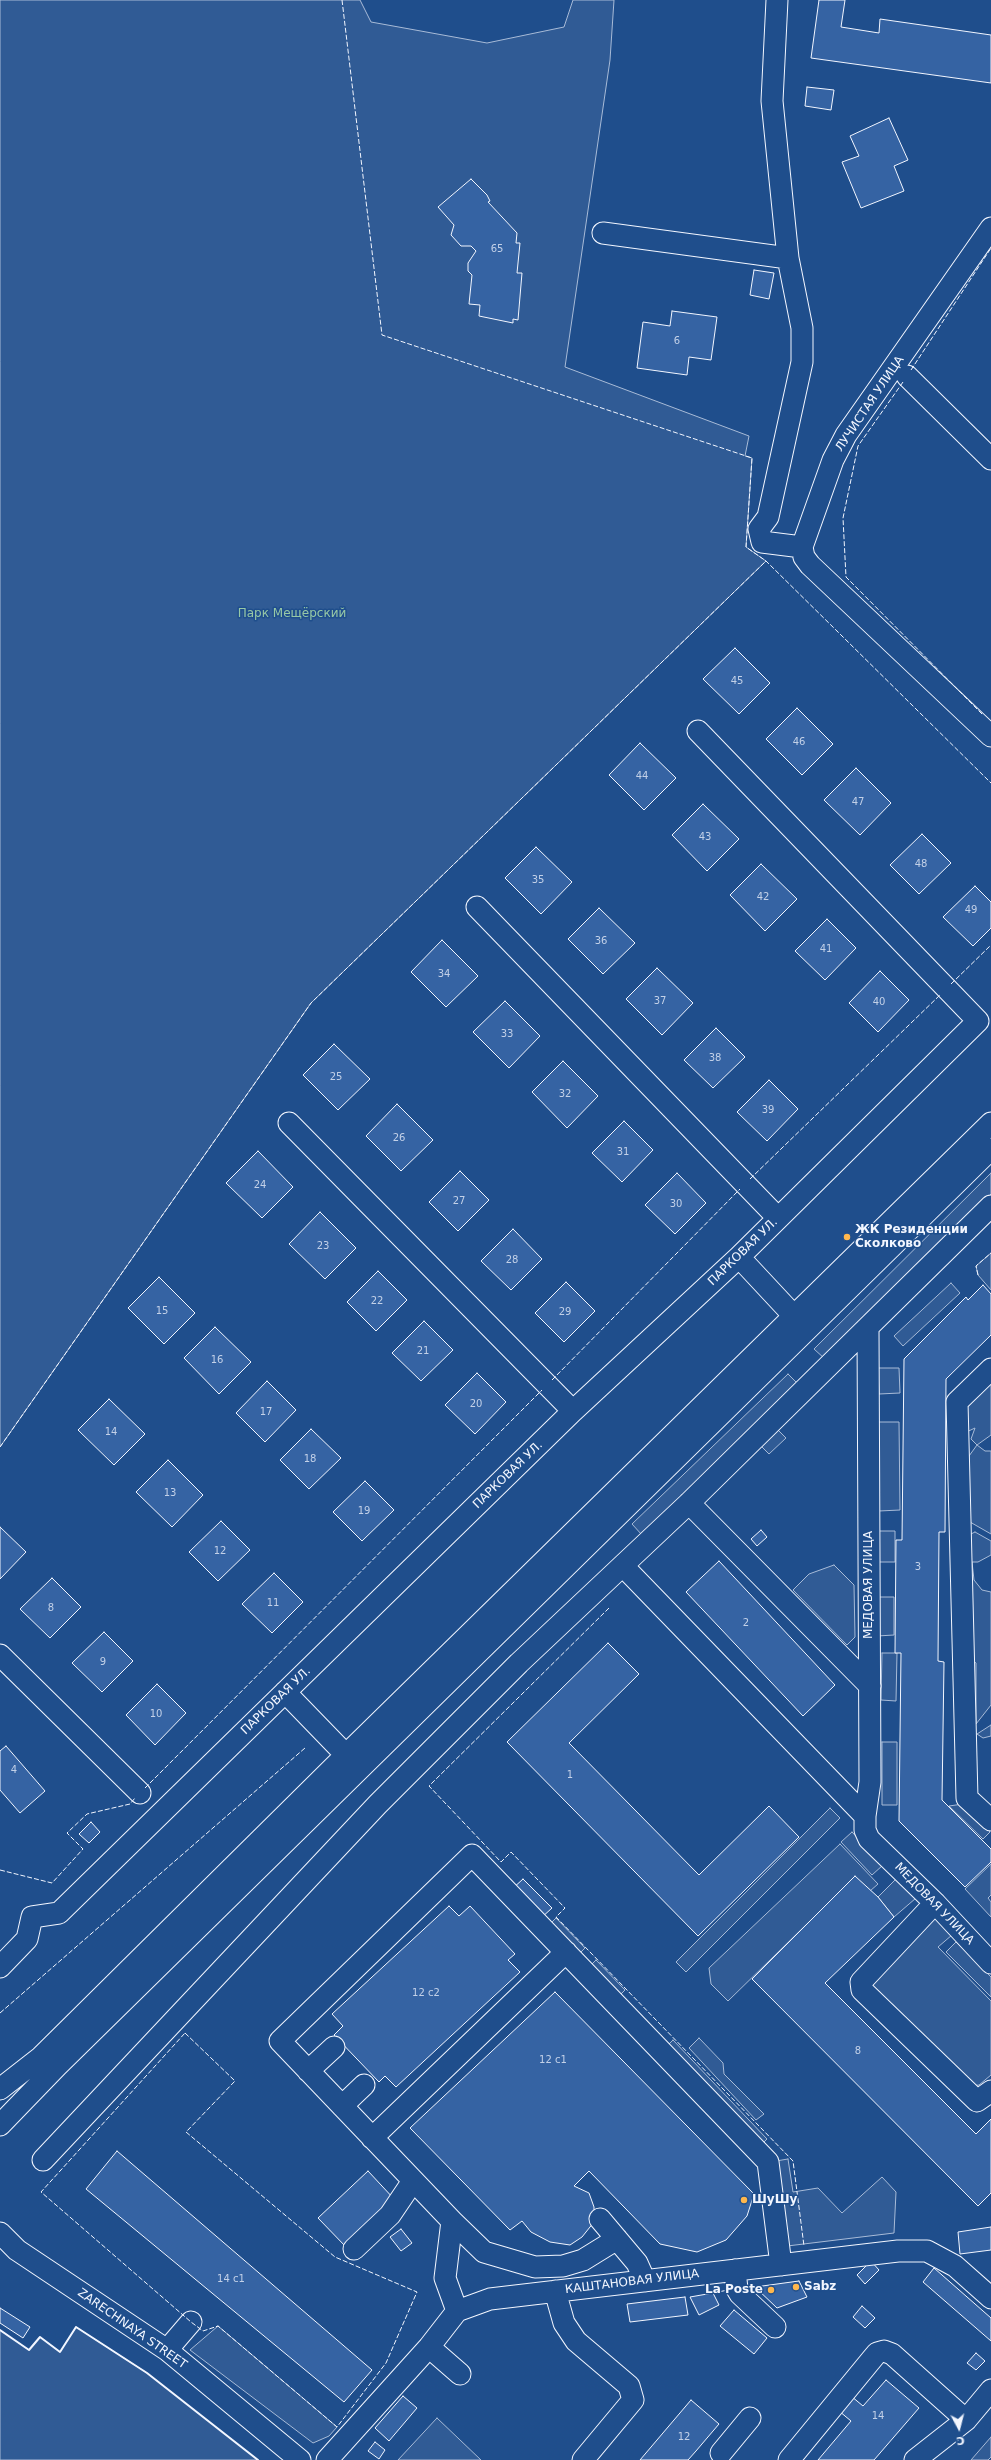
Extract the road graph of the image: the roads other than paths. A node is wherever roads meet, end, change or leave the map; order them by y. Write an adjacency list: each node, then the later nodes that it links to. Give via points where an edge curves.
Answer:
1 (777, 0): 4 (street, via 772,101)
2 (991, 228): 7 (street, ЛУЧИСТАЯ УЛИЦА, via 846,435 833,460)
3 (603, 233): 4 (street)
4 (788, 258): 7 (street, via 802,328 802,362 768,518 759,530 762,542)
5 (907, 376): 6 (street)
6 (991, 459)
7 (802, 547): 9 (street, via 804,557 810,565)
8 (698, 731): 15 (street, ПАРКОВАЯ УЛ., via 978,1021)
9 (991, 736)
10 (477, 908): 15 (street)
11 (289, 1123): 20 (street)
12 (991, 1123): 17 (street)
13 (991, 1149): 40 (street, via 58,2065)
14 (991, 1206): 18 (street)
15 (778, 1218): 16 (street, ПАРКОВАЯ УЛ.)
16 (739, 1257): 17 (street); 20 (street, ПАРКОВАЯ УЛ.)
17 (794, 1316): 26 (street)
18 (868, 1328): 21 (street); 24 (street, МЕДОВАЯ УЛИЦА)
19 (991, 1369): 28 (street, via 958,1402 967,1798)
20 (573, 1411): 25 (street, ПАРКОВАЯ УЛ.)
21 (689, 1503): 22 (street); 24 (street)
22 (623, 1566): 29 (street); 42 (street, via 519,1663 378,1804)
23 (0, 1655): 27 (street)
24 (870, 1686): 29 (street, МЕДОВАЯ УЛИЦА, via 870,1782)
25 (285, 1692): 26 (street); 33 (street, ПАРКОВАЯ УЛ., via 59,1913 32,1918 27,1939)
26 (346, 1755): 37 (street, via 41,2057)
27 (140, 1793)
28 (991, 1820)
29 (865, 1823): 30 (street, МЕДОВАЯ УЛИЦА, via 869,1839)
30 (935, 1903): 32 (street, МЕДОВАЯ УЛИЦА); 38 (street, via 861,1982 862,1990 977,2101)
31 (566, 1952): 35 (street, via 472,1854 280,2041); 41 (street); 50 (street, via 768,2162)
32 (988, 1955)
33 (0, 1967)
34 (334, 2047): 35 (street)
35 (308, 2071): 39 (street)
36 (364, 2086): 39 (street)
37 (0, 2089)
38 (991, 2091)
39 (342, 2106): 41 (street)
40 (0, 2125)
41 (372, 2138): 43 (street)
42 (42, 2160)
43 (413, 2181): 45 (street); 49 (street, via 390,2215)
44 (600, 2219): 47 (street)
45 (452, 2221): 47 (street, via 484,2252 535,2267 563,2266 583,2260); 55 (street, via 444,2278)
46 (0, 2233): 48 (street, ZARECHNAYA STREET)
47 (617, 2239): 52 (street, via 637,2262)
48 (8, 2248): 59 (street, ZARECHNAYA STREET)
49 (354, 2249)
50 (781, 2265): 51 (street, КАШТАНОВАЯ УЛИЦА); 54 (street, КАШТАНОВАЯ УЛИЦА, via 898,2251 927,2251 955,2266)
51 (734, 2270): 52 (street, КАШТАНОВАЯ УЛИЦА); 57 (street, via 736,2289)
52 (645, 2281): 53 (street, КАШТАНОВАЯ УЛИЦА)
53 (555, 2292): 55 (street, КАШТАНОВАЯ УЛИЦА, via 490,2299); 67 (street, via 564,2323 576,2341 629,2386 633,2400)
54 (991, 2298)
55 (457, 2311): 58 (street)
56 (191, 2322): 59 (street)
57 (775, 2328)
58 (429, 2347): 60 (street); 66 (street)
59 (167, 2350): 65 (street, ZARECHNAYA STREET)
60 (460, 2374)
61 (991, 2390): 63 (street)
62 (750, 2418): 64 (street)
63 (966, 2420): 68 (street, via 892,2354 884,2351 877,2353); 69 (street)
64 (722, 2458)
65 (300, 2460)
66 (327, 2460)
67 (583, 2460)
68 (790, 2460)
69 (915, 2460)

